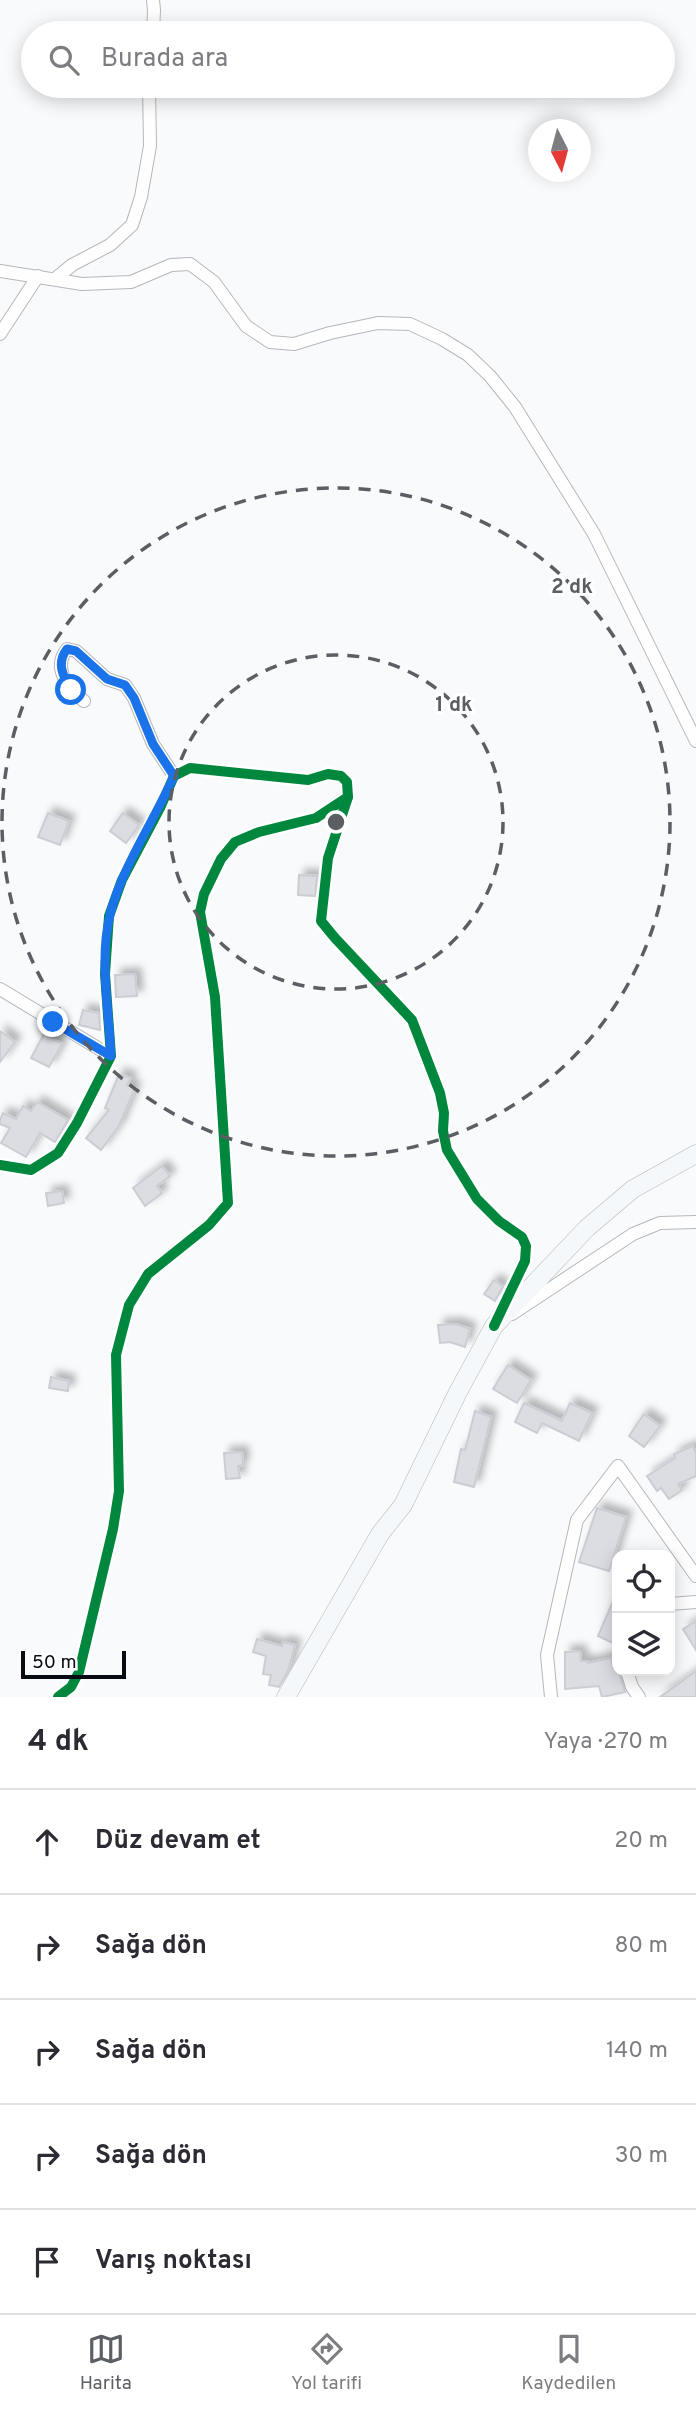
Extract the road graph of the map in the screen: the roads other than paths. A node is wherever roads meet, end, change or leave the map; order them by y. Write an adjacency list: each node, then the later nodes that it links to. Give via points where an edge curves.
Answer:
1 (153, 0): 2 (street)
2 (154, 21)
3 (149, 98): 6 (street, via 149,146 132,225 110,245 72,264)
4 (0, 271): 5 (street)
5 (38, 276): 6 (street); 7 (street)
6 (55, 279): 9 (street, via 82,284 131,282 171,265 190,264 214,282 246,326 270,342 295,344 378,323 410,324 468,355 515,407 594,534)
7 (0, 334)
8 (85, 701): 10 (street, via 71,690 62,674 61,656 67,649 76,651 107,679 125,685)
9 (696, 741)
10 (174, 776): 11 (street, via 190,768 308,780 328,774 347,782); 13 (street, via 109,916 105,974)
11 (348, 797): 17 (street, via 328,858 321,921 412,1020 440,1093 447,1150 477,1199 522,1237 526,1246 525,1261); 22 (street, via 316,818 235,842 204,894 200,912 215,997 228,1203 209,1225 148,1274 128,1305 116,1355 119,1491 113,1529 79,1672 71,1687)
12 (0, 989): 13 (street)
13 (111, 1056): 15 (street, via 58,1153 31,1171)
14 (696, 1154): 17 (street, via 633,1189 587,1228)
15 (0, 1165)
16 (696, 1222): 17 (street, via 660,1223 633,1234)
17 (494, 1326): 23 (street, via 403,1505 380,1534)
18 (696, 1576): 24 (street, via 618,1466 578,1520 547,1655)
19 (696, 1602): 20 (street)
20 (675, 1604)
21 (629, 1676): 25 (street)
22 (58, 1697)
23 (286, 1697)
24 (551, 1697)
25 (639, 1697)

